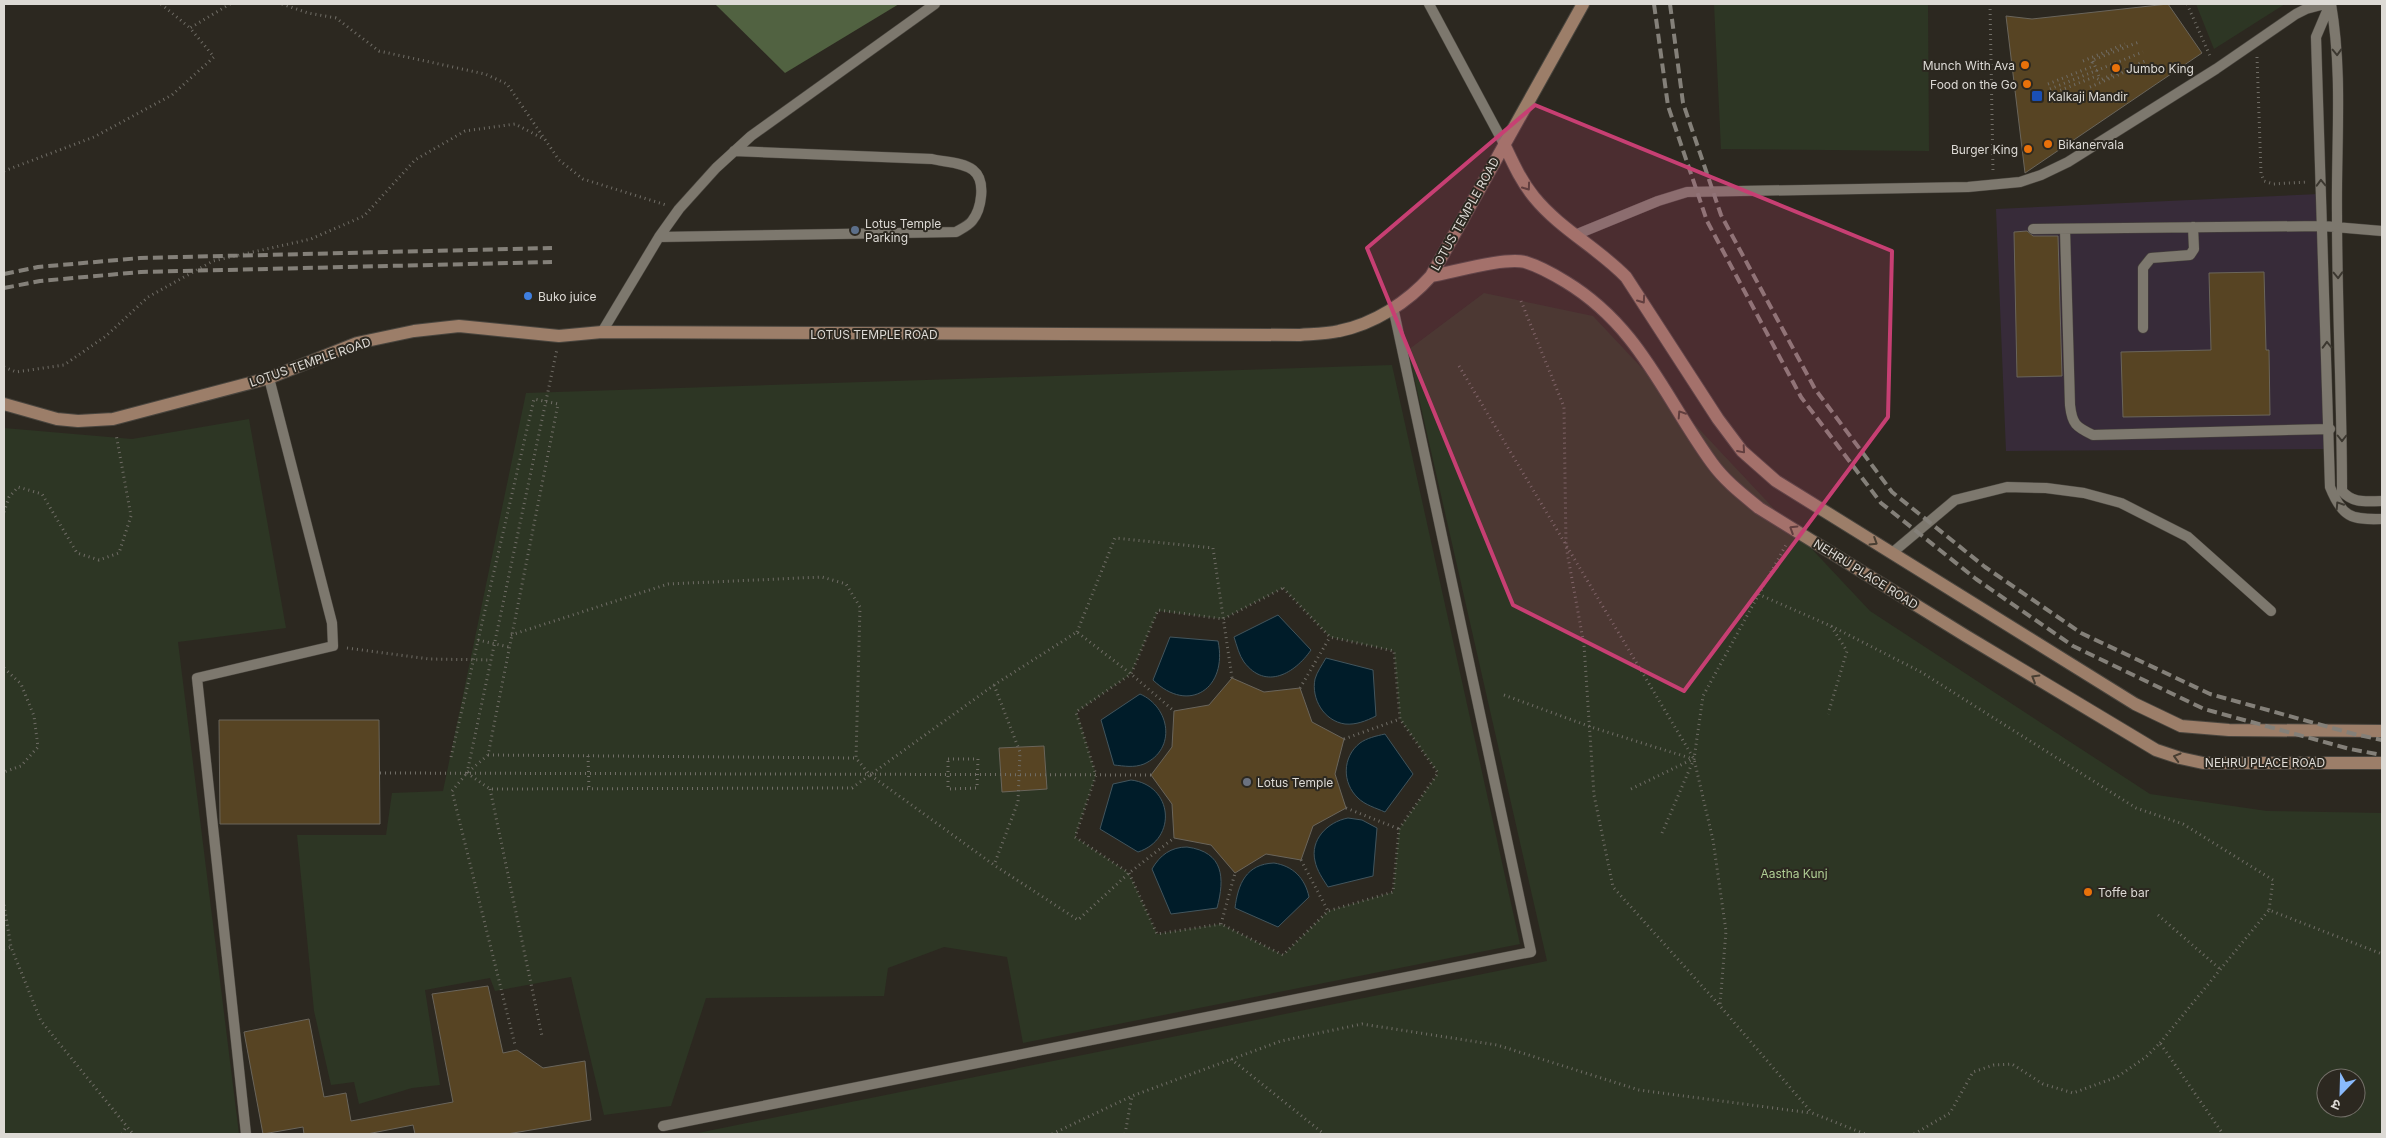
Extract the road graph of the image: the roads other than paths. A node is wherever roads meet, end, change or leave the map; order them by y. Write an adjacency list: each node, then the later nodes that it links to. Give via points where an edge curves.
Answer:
1 (935, 4): 7 (lane)
2 (1429, 4): 6 (lane)
3 (1583, 4): 6 (street, LOTUS TEMPLE ROAD)
4 (2326, 4): 14 (lane, via 2306,9 2068,162 2034,178 1993,185 1687,192)
5 (2330, 4): 8 (lane, one-way to 5, via 2316,37); 9 (lane, one-way to 9, via 2337,38)
6 (1504, 144): 14 (street, one-way to 14, via 1520,178 1534,197); 16 (street, LOTUS TEMPLE ROAD)
7 (734, 151): 15 (lane, via 679,209); 15 (lane, via 932,159 960,165 974,170 980,182 979,210 971,223 956,232)
8 (2323, 226): 9 (lane); 10 (lane); 22 (lane, one-way to 8)
9 (2337, 226): 13 (lane); 23 (lane, one-way to 23, via 2342,491 2348,499)
10 (2193, 227): 12 (lane); 18 (lane, via 2194,249 2190,255 2151,258 2145,263)
11 (2033, 229): 12 (lane)
12 (2065, 229): 22 (lane, via 2070,405 2071,417 2078,428 2093,435)
13 (2382, 231)
14 (1575, 235): 25 (street, one-way to 25, via 1626,277 1742,451 1776,481)
15 (659, 237): 19 (lane)
16 (1431, 276): 17 (street, LOTUS TEMPLE ROAD, via 1414,295); 28 (street, NEHRU PLACE ROAD, one-way to 16, via 2203,762 2156,750 1759,508 1735,489 1713,464 1638,347 1612,317 1585,294 1558,277 1524,262 1508,261)
17 (1393, 307): 19 (street, LOTUS TEMPLE ROAD, via 1339,331 1300,335); 29 (lane, via 1531,952)
18 (2142, 328)
19 (602, 332): 20 (street, LOTUS TEMPLE ROAD, via 559,336 459,326 414,331 357,343)
20 (269, 378): 21 (street, LOTUS TEMPLE ROAD, via 113,419 57,419); 30 (lane, via 332,623 333,646 196,678)
21 (4, 404)
22 (2330, 429): 24 (lane, one-way to 22, via 2346,515 2337,504 2330,487)
23 (2382, 501)
24 (2382, 519)
25 (1892, 553): 26 (lane, via 1955,500 2007,487 2084,493 2121,504 2188,537); 27 (street, via 2135,704 2181,726 2229,730)
26 (2271, 611)
27 (2382, 731)
28 (2382, 763)
29 (663, 1126)
30 (246, 1134)

